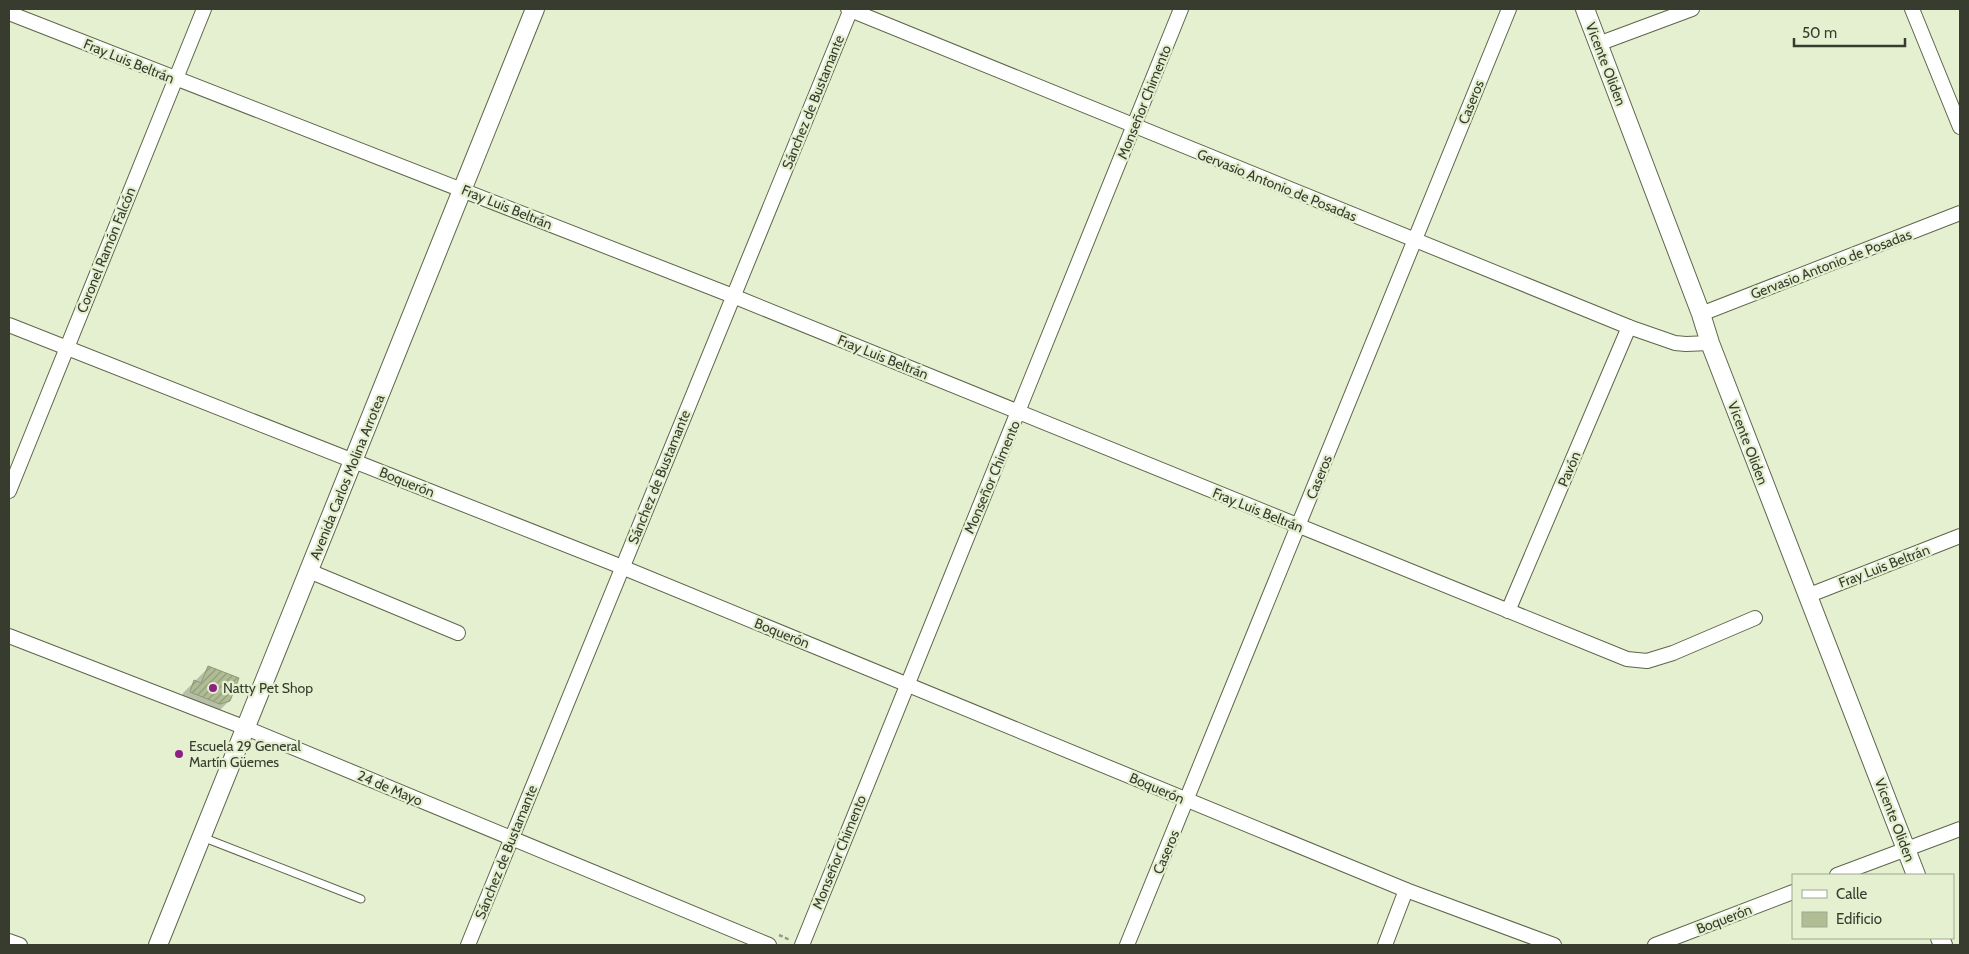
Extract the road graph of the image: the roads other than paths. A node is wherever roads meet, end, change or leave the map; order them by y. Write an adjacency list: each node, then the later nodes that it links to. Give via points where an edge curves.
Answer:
1 (204, 9): 11 (street, Coronel Ramón Falcón)
2 (535, 9): 14 (street, Avenida Carlos Molina Arrotea)
3 (850, 9): 13 (street, Gervasio Antonio de Posadas); 17 (street, Sánchez de Bustamante)
4 (1181, 9): 13 (street, Monseñor Chimento)
5 (1509, 9): 16 (street, Caseros)
6 (1585, 9): 10 (street, Vicente Oliden)
7 (1692, 9): 10 (street)
8 (1912, 9): 12 (street)
9 (9, 13): 11 (street, Fray Luis Beltrán)
10 (1598, 44): 18 (street, Vicente Oliden)
11 (175, 79): 14 (street, Fray Luis Beltrán); 22 (street, Coronel Ramón Falcón)
12 (1960, 126)
13 (1134, 127): 16 (street, Gervasio Antonio de Posadas); 23 (street, Monseñor Chimento)
14 (463, 190): 17 (street, Fray Luis Beltrán); 24 (street, Avenida Carlos Molina Arrotea)
15 (1960, 213): 18 (street, Gervasio Antonio de Posadas)
16 (1414, 241): 20 (street, Gervasio Antonio de Posadas); 26 (street, Caseros)
17 (733, 296): 23 (street, Fray Luis Beltrán); 28 (street, Sánchez de Bustamante)
18 (1701, 314): 21 (street, Vicente Oliden)
19 (9, 326): 22 (street, Boquerón)
20 (1629, 327): 21 (street, Gervasio Antonio de Posadas, via 1675,343); 31 (street, Pavón)
21 (1710, 342): 30 (street, Vicente Oliden)
22 (66, 348): 24 (street, Boquerón); 25 (street, Coronel Ramón Falcón)
23 (1019, 413): 26 (street, Fray Luis Beltrán); 35 (street, Monseñor Chimento)
24 (354, 462): 28 (street, Boquerón); 29 (street, Avenida Carlos Molina Arrotea)
25 (9, 491)
26 (1299, 527): 31 (street, Fray Luis Beltrán); 37 (street, Caseros)
27 (1960, 536): 30 (street, Fray Luis Beltrán)
28 (622, 569): 35 (street, Boquerón); 40 (street, Sánchez de Bustamante)
29 (309, 572): 33 (street); 36 (street, Avenida Carlos Molina Arrotea)
30 (1807, 596): 41 (street, Vicente Oliden)
31 (1508, 611): 32 (street, Fray Luis Beltrán, via 1636,661 1647,661 1673,652)
32 (1755, 618)
33 (458, 633)
34 (9, 636): 36 (street, 24 de Mayo)
35 (906, 683): 37 (street, Boquerón); 48 (street, Monseñor Chimento)
36 (246, 728): 39 (street, Avenida Carlos Molina Arrotea); 40 (street, 24 de Mayo)
37 (1188, 800): 44 (street, Boquerón); 53 (street, Caseros)
38 (1960, 828): 41 (street)
39 (202, 837): 46 (lane); 50 (street, Avenida Carlos Molina Arrotea)
40 (510, 839): 51 (street, Sánchez de Bustamante); 52 (street, 24 de Mayo)
41 (1906, 849): 42 (street); 43 (street, Vicente Oliden)
42 (1840, 874)
43 (1916, 874)
44 (1406, 890): 54 (street); 55 (street, Boquerón)
45 (1792, 892): 56 (street, Boquerón)
46 (360, 899)
47 (9, 941): 49 (street)
48 (798, 944)
49 (20, 945)
50 (158, 945)
51 (468, 945)
52 (769, 945)
53 (1127, 945)
54 (1385, 945)
55 (1554, 945)
56 (1655, 945)

